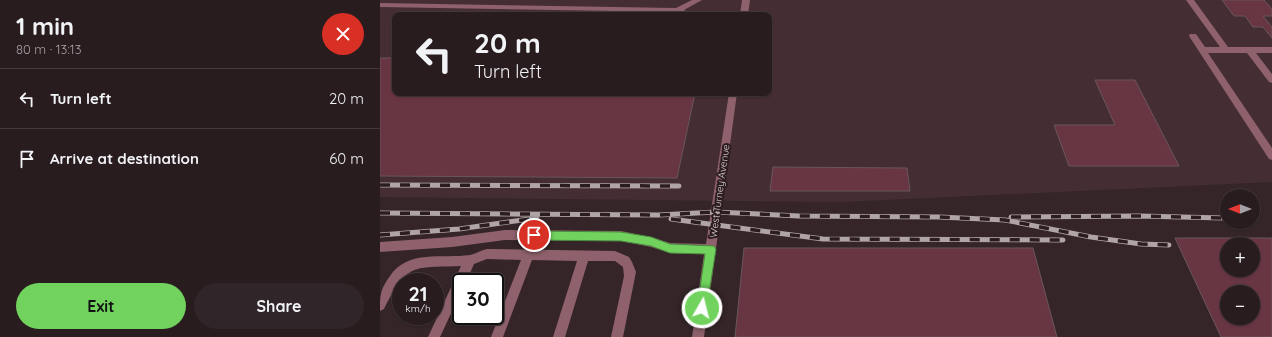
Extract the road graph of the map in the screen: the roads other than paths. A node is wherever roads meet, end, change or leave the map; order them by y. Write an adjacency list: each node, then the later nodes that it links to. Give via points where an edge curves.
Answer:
1 (698, 0): 5 (street)
2 (746, 0): 7 (street)
3 (1190, 0): 10 (street)
4 (380, 5): 5 (street)
5 (677, 10): 6 (street)
6 (682, 12)
7 (744, 12)
8 (1193, 36): 9 (street)
9 (1202, 50): 10 (street); 15 (street)
10 (1226, 50): 11 (street)
11 (1249, 50): 12 (street); 13 (street)
12 (1272, 50)
13 (1272, 80)
14 (733, 96): 17 (street, West Turney Avenue)
15 (1272, 156)
16 (380, 247): 17 (street, via 505,235 621,236 670,248)
17 (711, 249): 26 (street, West Turney Avenue)
18 (529, 254): 19 (street); 20 (street, via 487,254); 23 (street)
19 (584, 255): 24 (street); 25 (street, via 614,256 621,258 628,265 630,276)
20 (470, 260): 21 (street, via 420,262 408,266 393,281); 22 (street)
21 (380, 305)
22 (434, 337)
23 (497, 337)
24 (559, 337)
25 (617, 337)
26 (698, 337)

